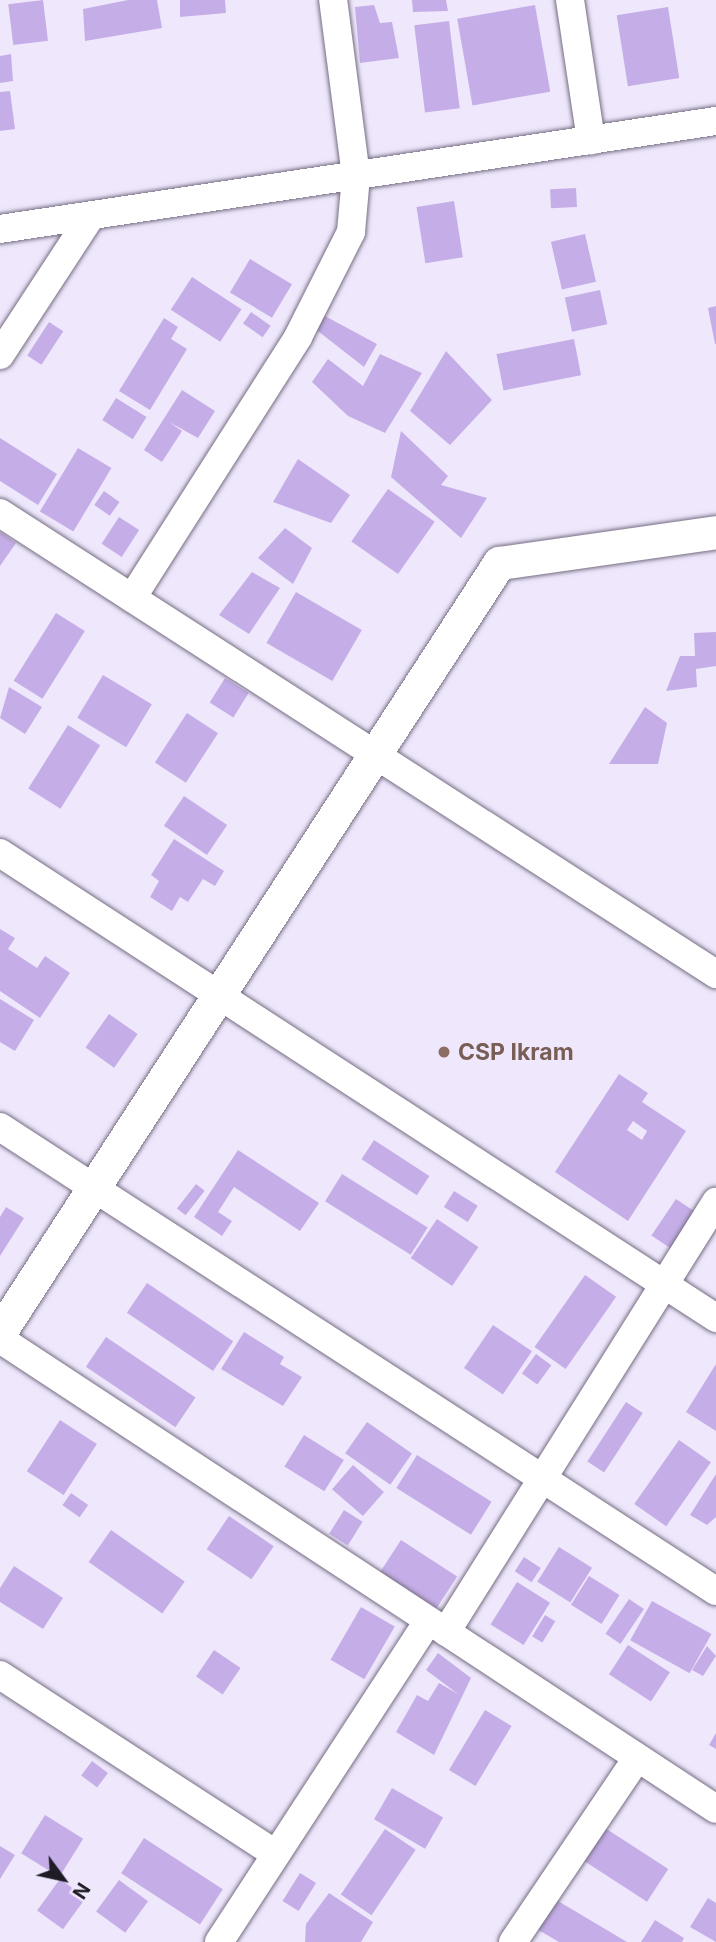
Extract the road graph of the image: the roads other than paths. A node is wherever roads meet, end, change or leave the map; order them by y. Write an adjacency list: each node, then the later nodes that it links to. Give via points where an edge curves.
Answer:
1 (332, 0): 5 (street)
2 (570, 0): 4 (street)
3 (716, 121): 4 (street)
4 (591, 140): 5 (street)
5 (356, 176): 6 (street); 11 (street, via 351,232 336,271)
6 (91, 216): 7 (street); 8 (street)
7 (0, 229)
8 (0, 355)
9 (0, 513): 11 (street)
10 (716, 532): 12 (street, via 499,563)
11 (132, 598): 12 (street)
12 (375, 754): 14 (street); 15 (street)
13 (0, 853): 15 (street)
14 (716, 974)
15 (219, 994): 17 (street); 19 (street)
16 (0, 1127): 17 (street)
17 (93, 1188): 21 (street); 23 (street)
18 (716, 1202): 19 (street)
19 (665, 1284): 20 (street); 23 (street)
20 (716, 1318)
21 (0, 1332)
22 (0, 1339): 25 (street)
23 (542, 1480): 24 (street); 25 (street)
24 (716, 1591)
25 (437, 1627): 27 (street); 29 (street)
26 (0, 1675): 29 (street)
27 (637, 1758): 28 (street); 31 (street)
28 (716, 1809)
29 (276, 1854): 30 (street)
30 (219, 1942)
31 (513, 1942)

